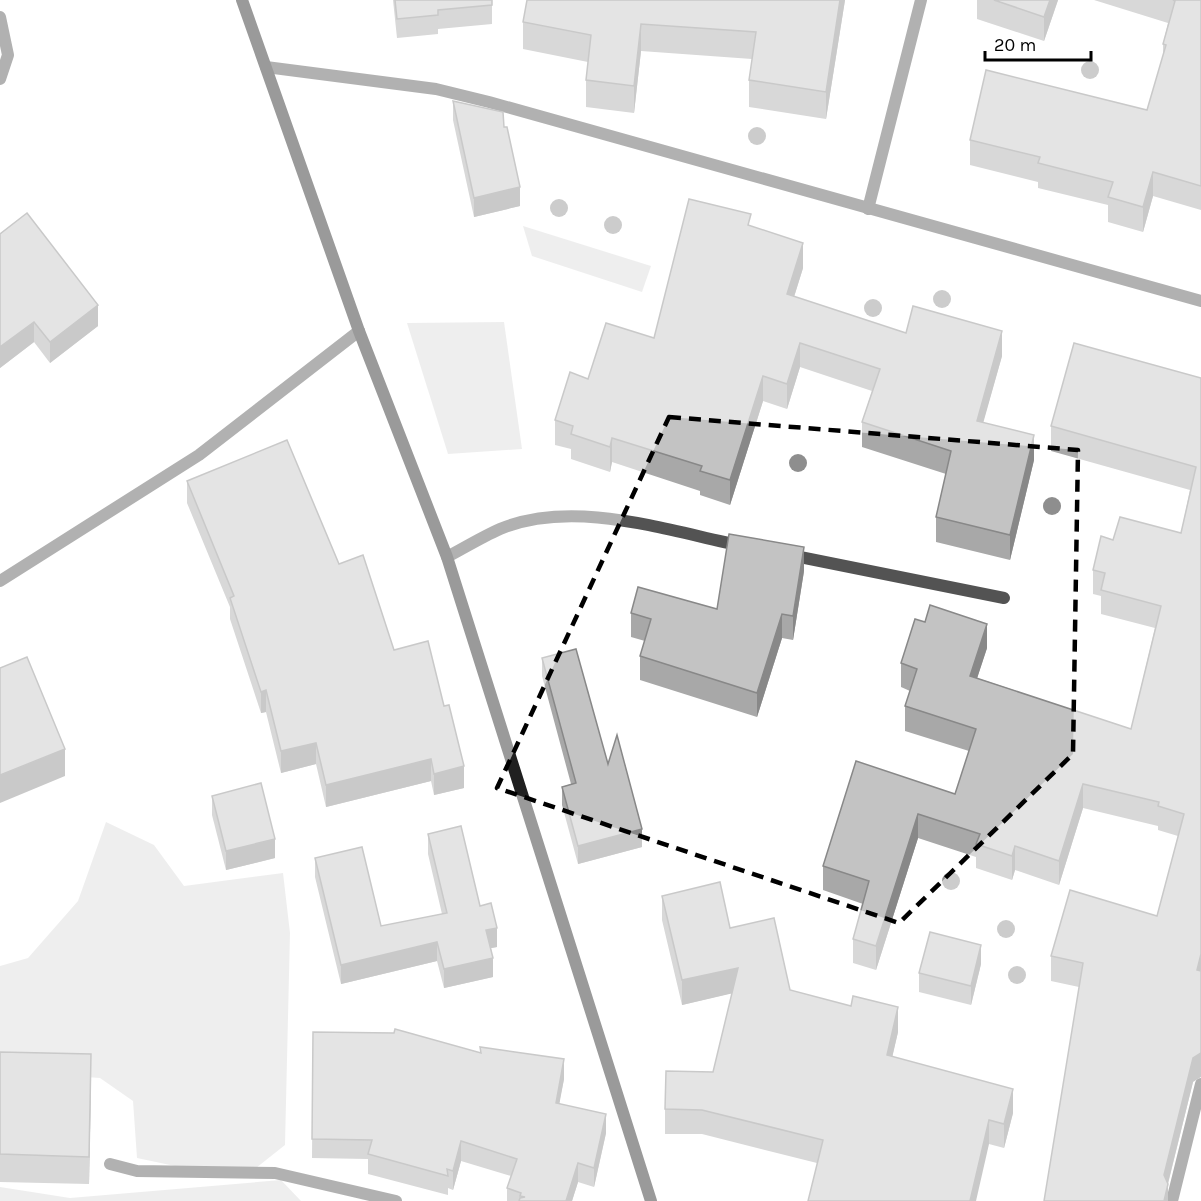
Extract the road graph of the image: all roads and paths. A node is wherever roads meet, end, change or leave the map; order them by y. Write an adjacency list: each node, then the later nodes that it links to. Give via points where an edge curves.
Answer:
1 (242, 0): 4 (street)
2 (921, 0): 6 (street)
3 (0, 17): 5 (street, via 8,55)
4 (266, 67): 6 (street, via 436,89); 8 (street)
5 (0, 79)
6 (868, 209): 7 (street)
7 (1201, 301)
8 (359, 331): 9 (street); 10 (street, via 199,455)
9 (447, 557): 11 (street, via 500,529 571,515 598,517); 15 (street)
10 (0, 581)
11 (1004, 598)
12 (1201, 1084): 16 (street)
13 (110, 1164): 14 (street, via 137,1171 275,1173)
14 (396, 1201)
15 (651, 1201)
16 (1172, 1201)

